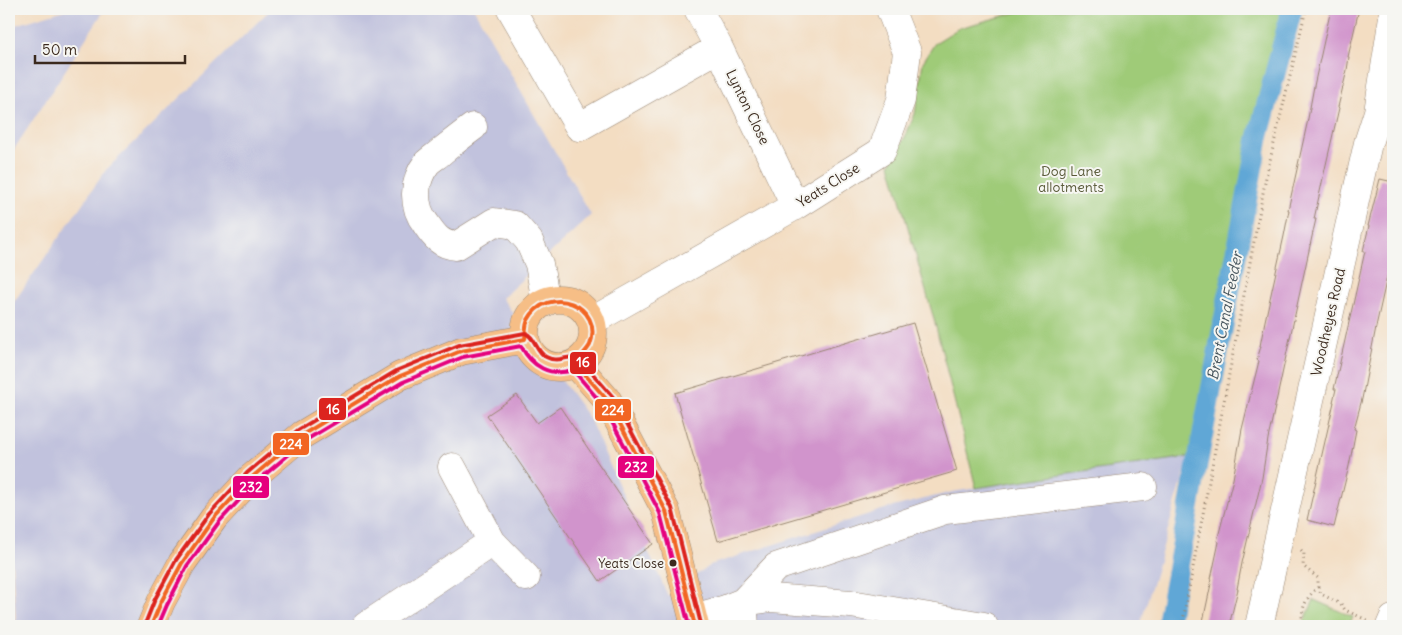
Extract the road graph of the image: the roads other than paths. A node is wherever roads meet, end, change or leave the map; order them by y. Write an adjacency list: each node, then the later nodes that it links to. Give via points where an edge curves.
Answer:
1 (511, 9): 5 (street, via 579,127)
2 (698, 9): 5 (street, Lynton Close)
3 (890, 9): 8 (street, Yeats Close, via 907,52 901,100 882,151)
4 (1393, 17): 6 (street, Woodheyes Road)
5 (719, 48): 8 (street, Lynton Close)
6 (1388, 112): 22 (street, Woodheyes Road, via 1368,143)
7 (473, 127): 9 (street, via 428,163 418,179 417,206 436,238 448,245 456,246 494,222 515,225 529,241 539,264)
8 (795, 206): 10 (street, Yeats Close)
9 (546, 302): 10 (main road, via 569,301); 11 (main road, via 534,311 528,321)
10 (592, 321): 12 (main road, via 594,338 586,354)
11 (525, 339): 12 (main road, via 531,352 549,366 564,367); 19 (main road, via 461,351 400,376 302,435 251,478 214,518 182,563)
12 (576, 363): 18 (main road, via 608,401 666,511)
13 (452, 467): 15 (street)
14 (1143, 487): 17 (street, via 945,510 776,567)
15 (492, 542): 16 (street); 20 (street)
16 (526, 577)
17 (744, 614): 18 (street, via 726,609); 21 (street, via 771,598 851,604)
18 (693, 624)
19 (151, 626)
20 (366, 626)
21 (984, 626)
22 (1259, 626)

